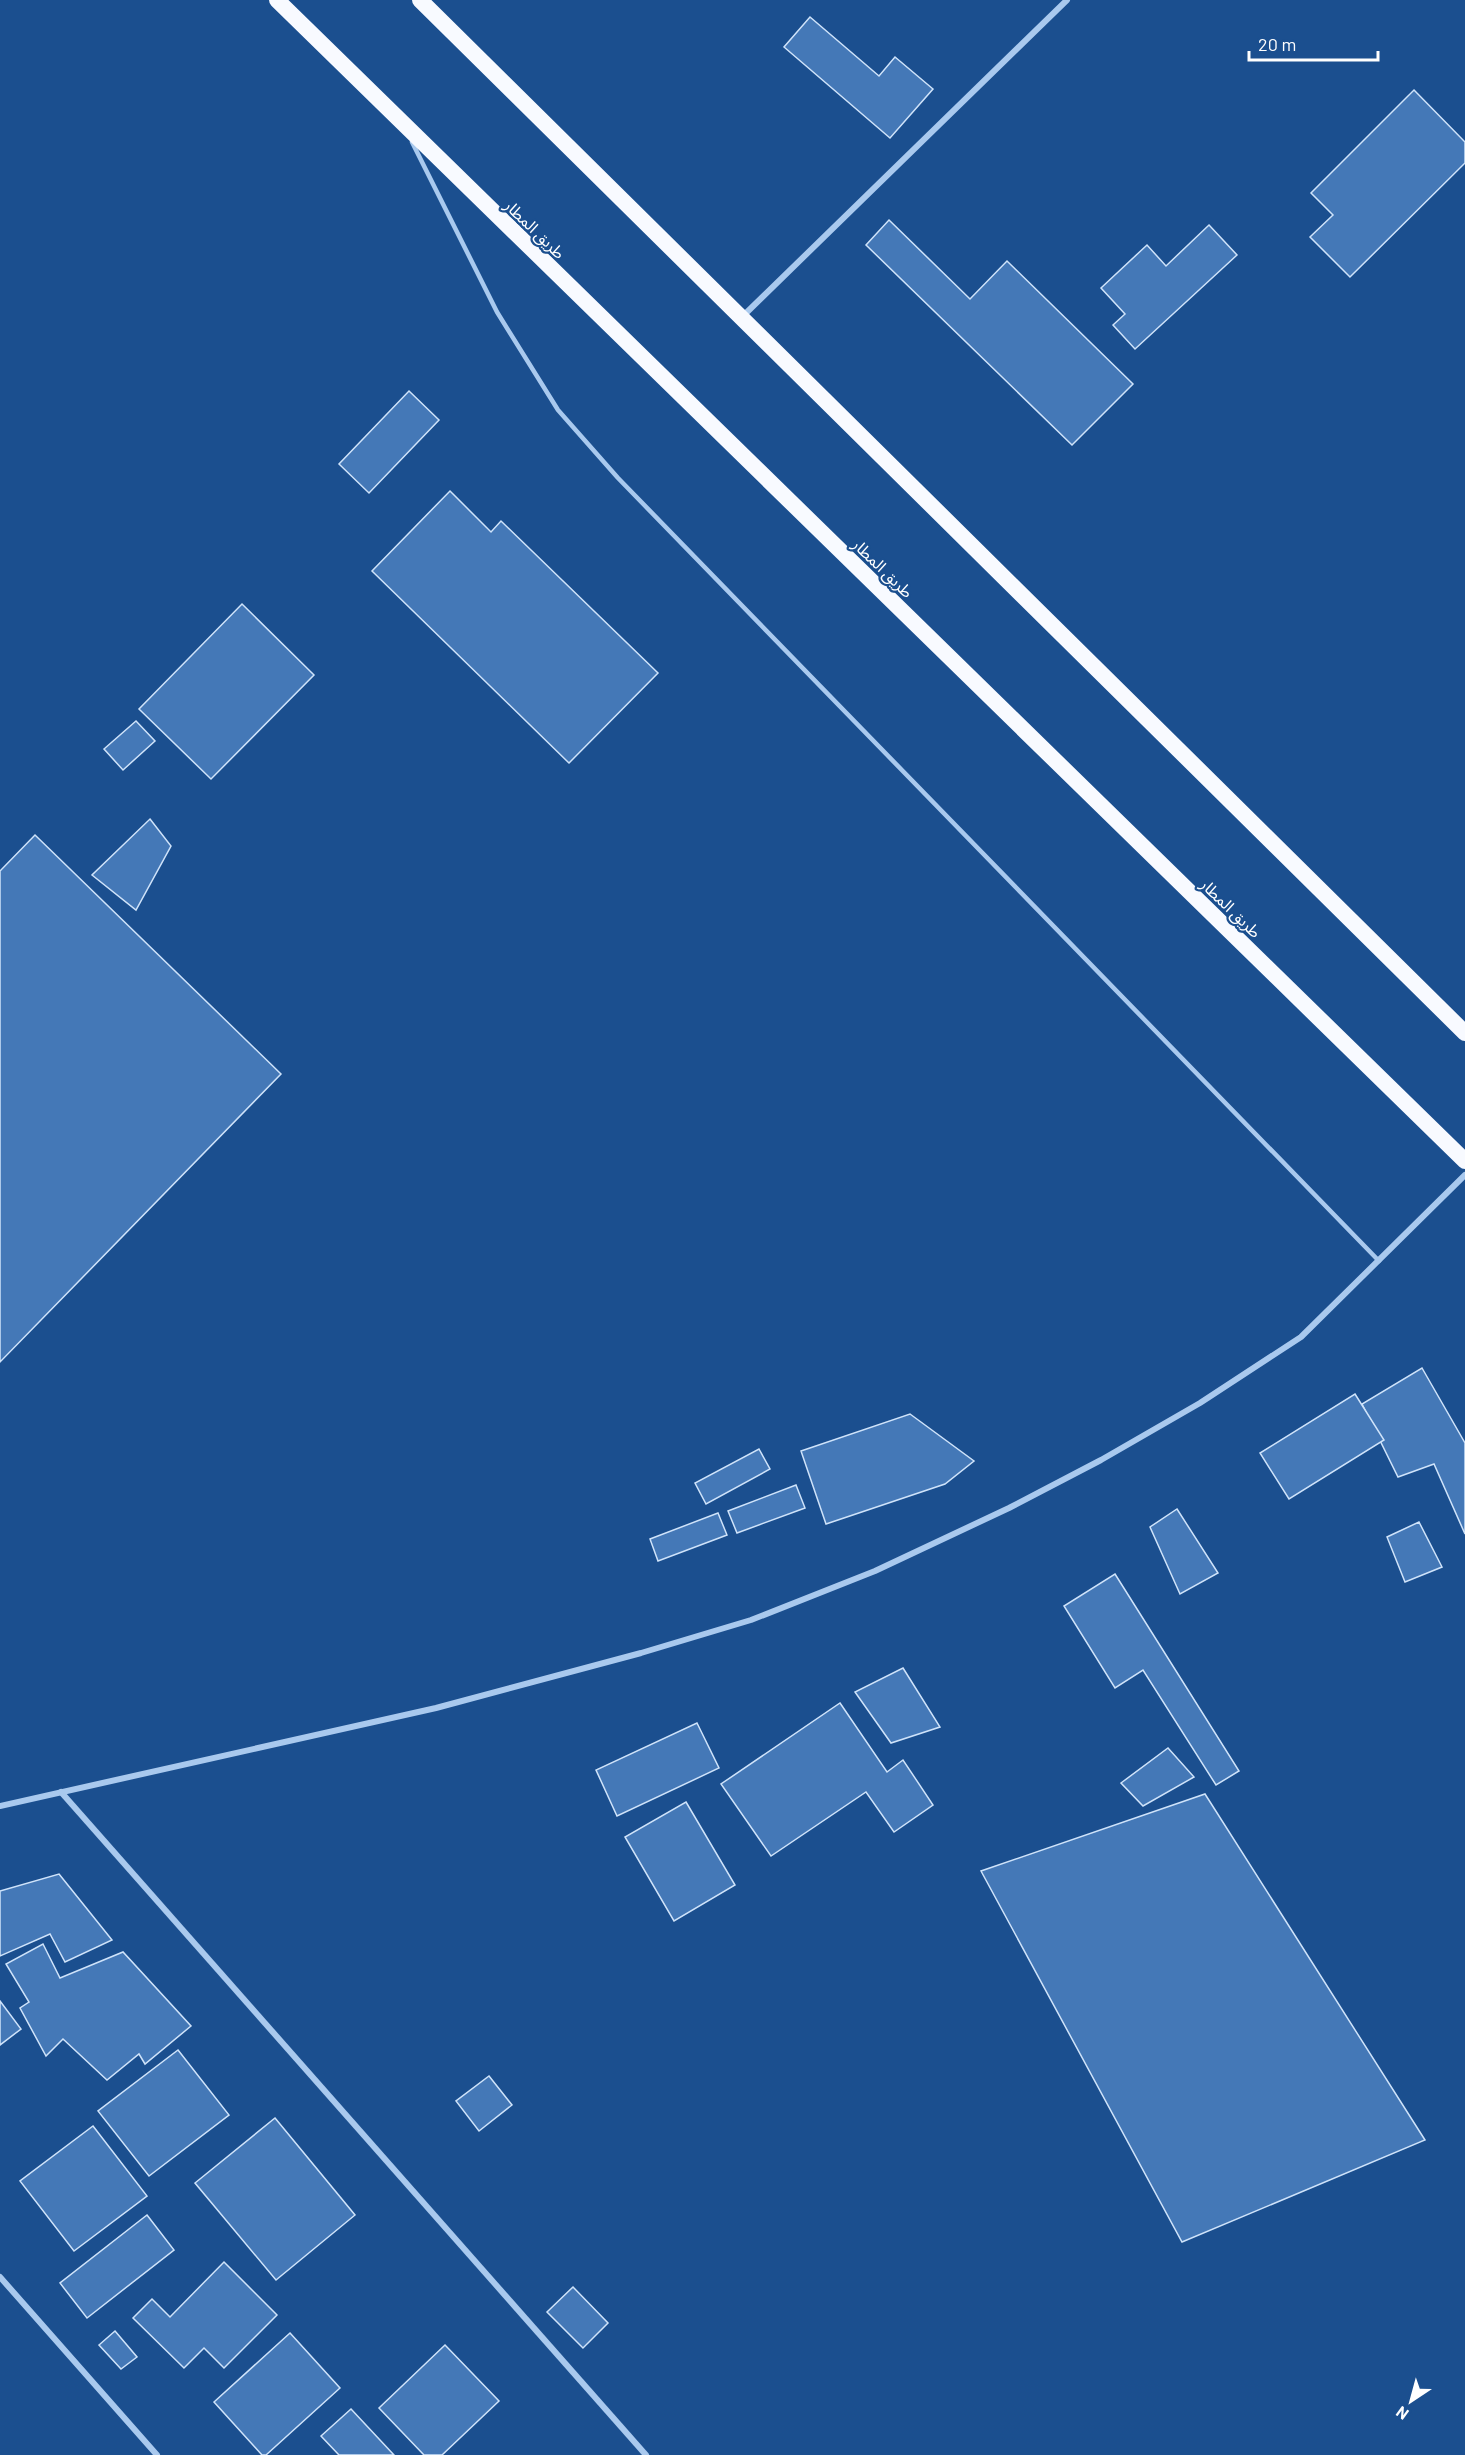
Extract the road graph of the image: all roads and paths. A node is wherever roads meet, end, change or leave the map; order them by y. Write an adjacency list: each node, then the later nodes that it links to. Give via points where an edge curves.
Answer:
1 (277, 0): 4 (highway, طريق المطار)
2 (420, 0): 5 (highway)
3 (1066, 0): 5 (street)
4 (404, 126): 7 (highway, طريق المطار); 9 (lane, via 497,312 558,410 618,478)
5 (741, 318): 6 (highway)
6 (1465, 1033)
7 (1465, 1161)
8 (1465, 1174): 9 (street)
9 (1379, 1261): 10 (street, via 1301,1337 1200,1403 1101,1460 875,1571 751,1620 482,1696)
10 (61, 1792): 11 (street); 14 (street)
11 (0, 1806)
12 (0, 2277): 13 (street)
13 (157, 2455)
14 (646, 2455)

